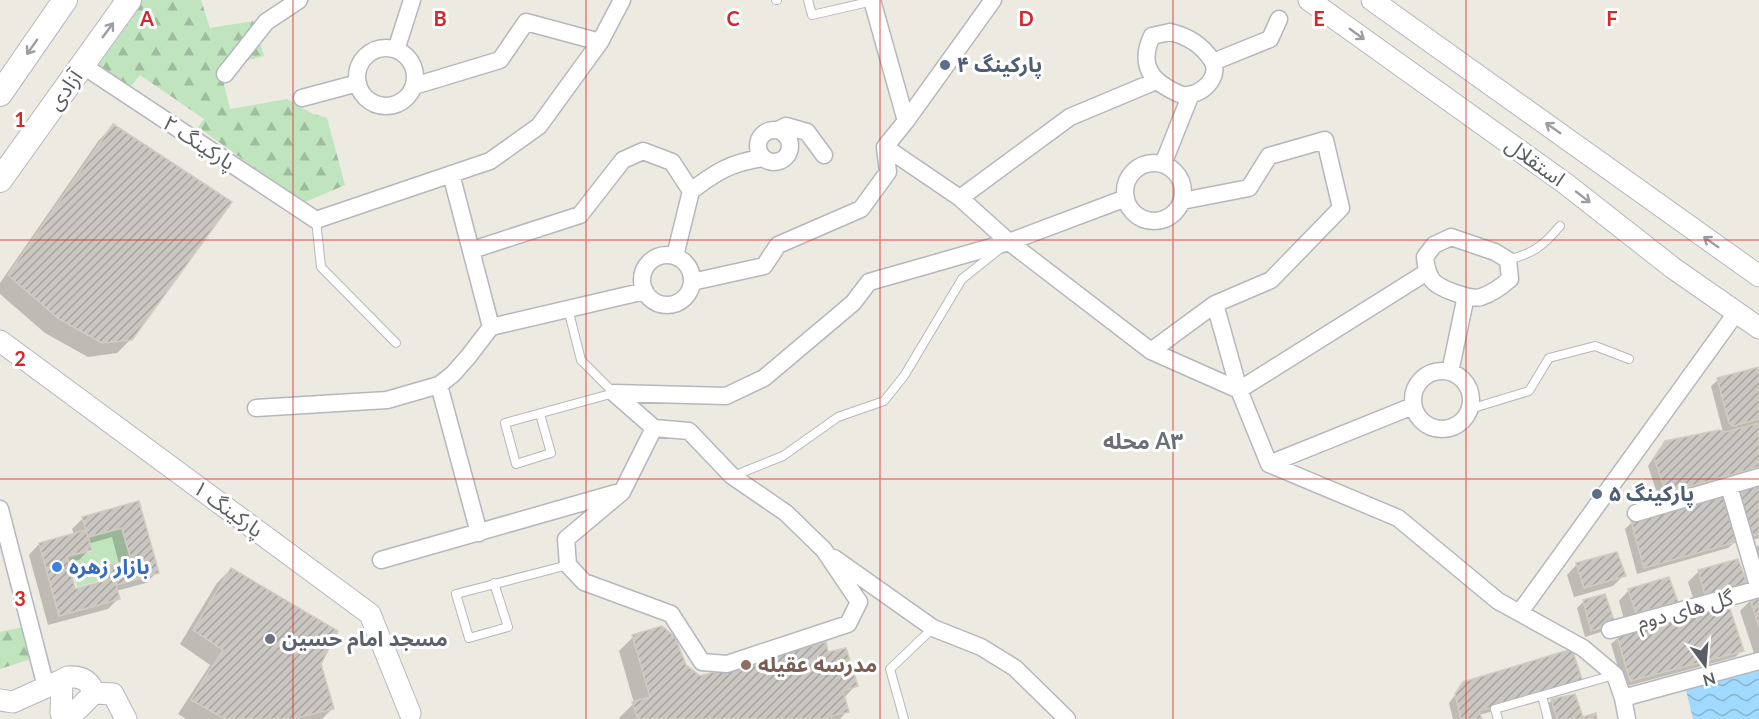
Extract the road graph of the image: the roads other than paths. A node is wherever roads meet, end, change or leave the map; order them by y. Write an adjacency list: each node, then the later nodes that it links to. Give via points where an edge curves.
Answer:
1 (65, 0): 20 (main road, one-way to 20)
2 (129, 0): 15 (main road, آزادی, one-way to 2)
3 (299, 0): 16 (street, via 266,22)
4 (412, 0): 13 (street)
5 (622, 0): 12 (street)
6 (808, 0): 10 (lane, via 812,15)
7 (993, 0): 23 (street)
8 (1309, 0): 48 (street, استقلال, one-way to 48, via 1566,184 1672,268)
9 (1372, 0): 42 (street, استقلال, one-way to 9)
10 (872, 1): 23 (street)
11 (1279, 19): 14 (street, via 1270,39)
12 (600, 42): 19 (street, via 526,22 500,60); 29 (street, via 539,126 490,161)
13 (396, 50): 18 (street, via 383,48 365,56 357,74); 19 (street, via 409,58 414,67)
14 (1213, 62): 17 (street, via 1192,40 1170,32 1160,33 1152,36 1146,52 1150,73); 21 (street, via 1212,81)
15 (82, 65): 30 (main road, آزادی); 35 (street, پارکینگ ۲)
16 (225, 74)
17 (1156, 81): 21 (street, via 1177,93); 32 (street, via 1070,117)
18 (358, 83): 19 (street, via 367,99 385,106 403,101); 22 (street)
19 (414, 86)
20 (0, 94)
21 (1191, 94): 28 (street)
22 (302, 98)
23 (906, 121): 25 (street)
24 (778, 130): 26 (street, via 786,126 807,132); 27 (street, via 759,138 757,148); 27 (street, via 790,142 789,153 777,162)
25 (885, 147): 32 (street); 43 (street, via 888,171 861,209 778,245 764,266)
26 (824, 155)
27 (762, 158): 31 (street, via 740,161)
28 (1163, 164): 33 (street, via 1143,165 1134,171 1125,188); 34 (street, via 1179,176 1183,184)
29 (451, 174): 35 (street); 38 (street)
30 (0, 180)
31 (691, 190): 38 (street, via 672,162 642,151 623,160 580,216); 39 (street)
32 (960, 198): 37 (street)
33 (1126, 198): 34 (street, via 1136,215 1156,221 1172,216); 37 (street)
34 (1182, 201): 46 (street, via 1249,188 1269,156 1325,140 1341,208 1271,280)
35 (316, 220): 52 (lane, via 321,267)
36 (1560, 226): 40 (lane, via 1545,243)
37 (1009, 242): 53 (street); 58 (street, via 869,282 853,303 764,378 726,396); 65 (lane, via 962,279 904,376 884,401 838,417 783,456)
38 (472, 250): 49 (street)
39 (675, 256): 43 (street, via 688,266); 44 (street, via 666,255 651,262 643,275)
40 (1508, 260): 41 (street, via 1450,237 1434,245 1425,257); 45 (street, via 1510,279 1500,289 1479,298)
41 (1427, 272): 45 (street, via 1433,282); 57 (street)
42 (1759, 276)
43 (692, 282): 44 (street, via 685,298 671,305 656,302)
44 (645, 291): 47 (street)
45 (1466, 296): 55 (street)
46 (1215, 304): 53 (street); 57 (street)
47 (568, 309): 49 (street); 58 (lane, via 581,360)
48 (1737, 313): 50 (street, استقلال); 78 (street)
49 (491, 327): 56 (street, via 453,374)
50 (1759, 328)
51 (0, 341): 88 (street, پارکینگ ۱, via 370,614)
52 (396, 343)
53 (1151, 351): 57 (street)
54 (1629, 359): 61 (lane, via 1595,346 1549,358 1529,391)
55 (1450, 372): 59 (street, via 1440,370 1422,378 1416,386); 61 (street, via 1466,382)
56 (439, 385): 60 (street, via 387,400); 71 (street)
57 (1239, 390): 64 (street)
58 (614, 393): 62 (lane); 63 (street)
59 (1413, 406): 61 (street, via 1423,422 1440,429 1458,424); 64 (street)
60 (256, 408)
61 (1470, 409)
62 (540, 414): 62 (lane, via 505,423 516,464 551,453)
63 (654, 428): 65 (street, via 689,431); 68 (street)
64 (1269, 464): 78 (street, via 1398,518 1498,601)
65 (732, 476): 72 (street, via 786,513)
66 (1759, 477): 67 (street)
67 (1729, 486): 70 (street); 77 (street)
68 (622, 492): 71 (street); 75 (street, via 566,539)
69 (0, 509): 73 (street)
70 (1636, 513)
71 (479, 533): 74 (street)
72 (824, 550): 75 (street, via 859,602 848,624 727,664 702,663 671,614 584,582); 79 (street)
73 (6, 558): 83 (street)
74 (381, 560)
75 (568, 565): 76 (lane)
76 (494, 583): 76 (lane, via 456,594 469,639 508,627)
77 (1759, 589): 80 (street, گل های دوم)
78 (1520, 612): 82 (street, via 1583,648)
79 (933, 628): 91 (lane, via 890,669); 92 (street, via 981,647 1016,668)
80 (1610, 630)
81 (1759, 661): 86 (street)
82 (1615, 675): 85 (lane); 86 (street)
83 (54, 684): 84 (street, via 68,677 81,678); 87 (street, via 13,702); 89 (street)
84 (94, 693): 89 (street, via 70,717); 90 (street, via 113,694)
85 (1542, 696): 93 (lane, via 1495,709); 94 (lane)
86 (1623, 698): 95 (street)
87 (0, 700)
88 (410, 712)
89 (63, 717)
90 (126, 719)
91 (904, 719)
92 (1067, 719)
93 (1498, 719)
94 (1548, 719)
95 (1628, 719)

